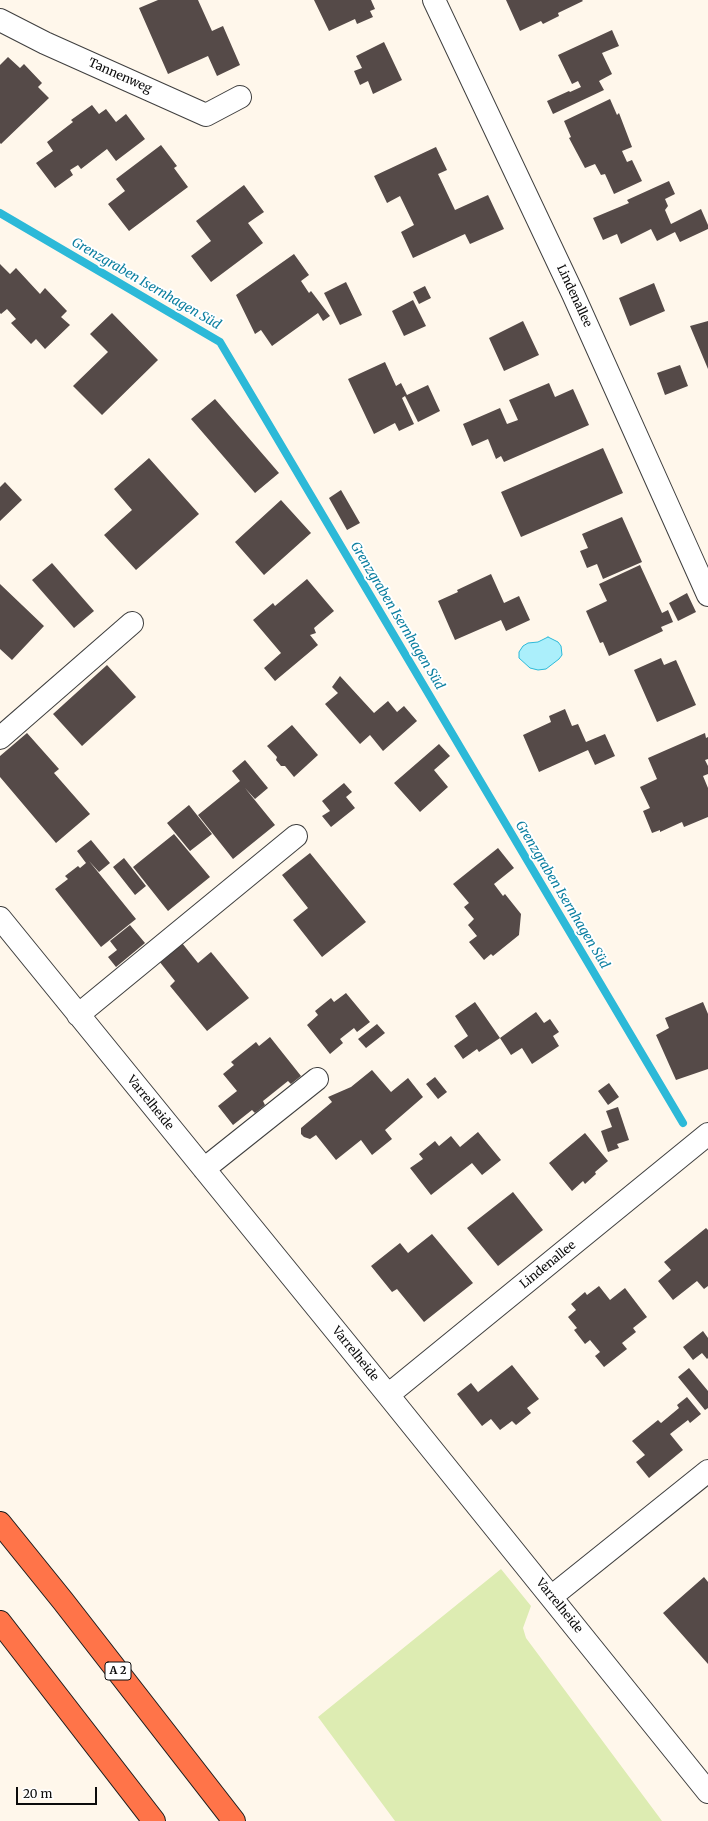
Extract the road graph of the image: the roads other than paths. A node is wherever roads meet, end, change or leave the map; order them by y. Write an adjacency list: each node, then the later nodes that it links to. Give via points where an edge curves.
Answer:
1 (434, 0): 4 (street, Lindenallee, via 573,294)
2 (0, 20): 3 (street, Tannenweg, via 45,43 206,115)
3 (240, 97)
4 (708, 595)
5 (132, 623): 6 (street)
6 (0, 738)
7 (296, 836): 9 (street)
8 (0, 918): 9 (street, Varrelheide)
9 (78, 1015): 12 (street, Varrelheide)
10 (317, 1079): 12 (street)
11 (708, 1134): 13 (street, Lindenallee)
12 (204, 1169): 13 (street, Varrelheide)
13 (388, 1395): 16 (street, Varrelheide)
14 (708, 1471): 16 (street)
15 (0, 1523): 20 (highway, A 2)
16 (551, 1597): 18 (street, Varrelheide)
17 (0, 1622): 19 (highway)
18 (708, 1792)
19 (154, 1821)
20 (234, 1821)

